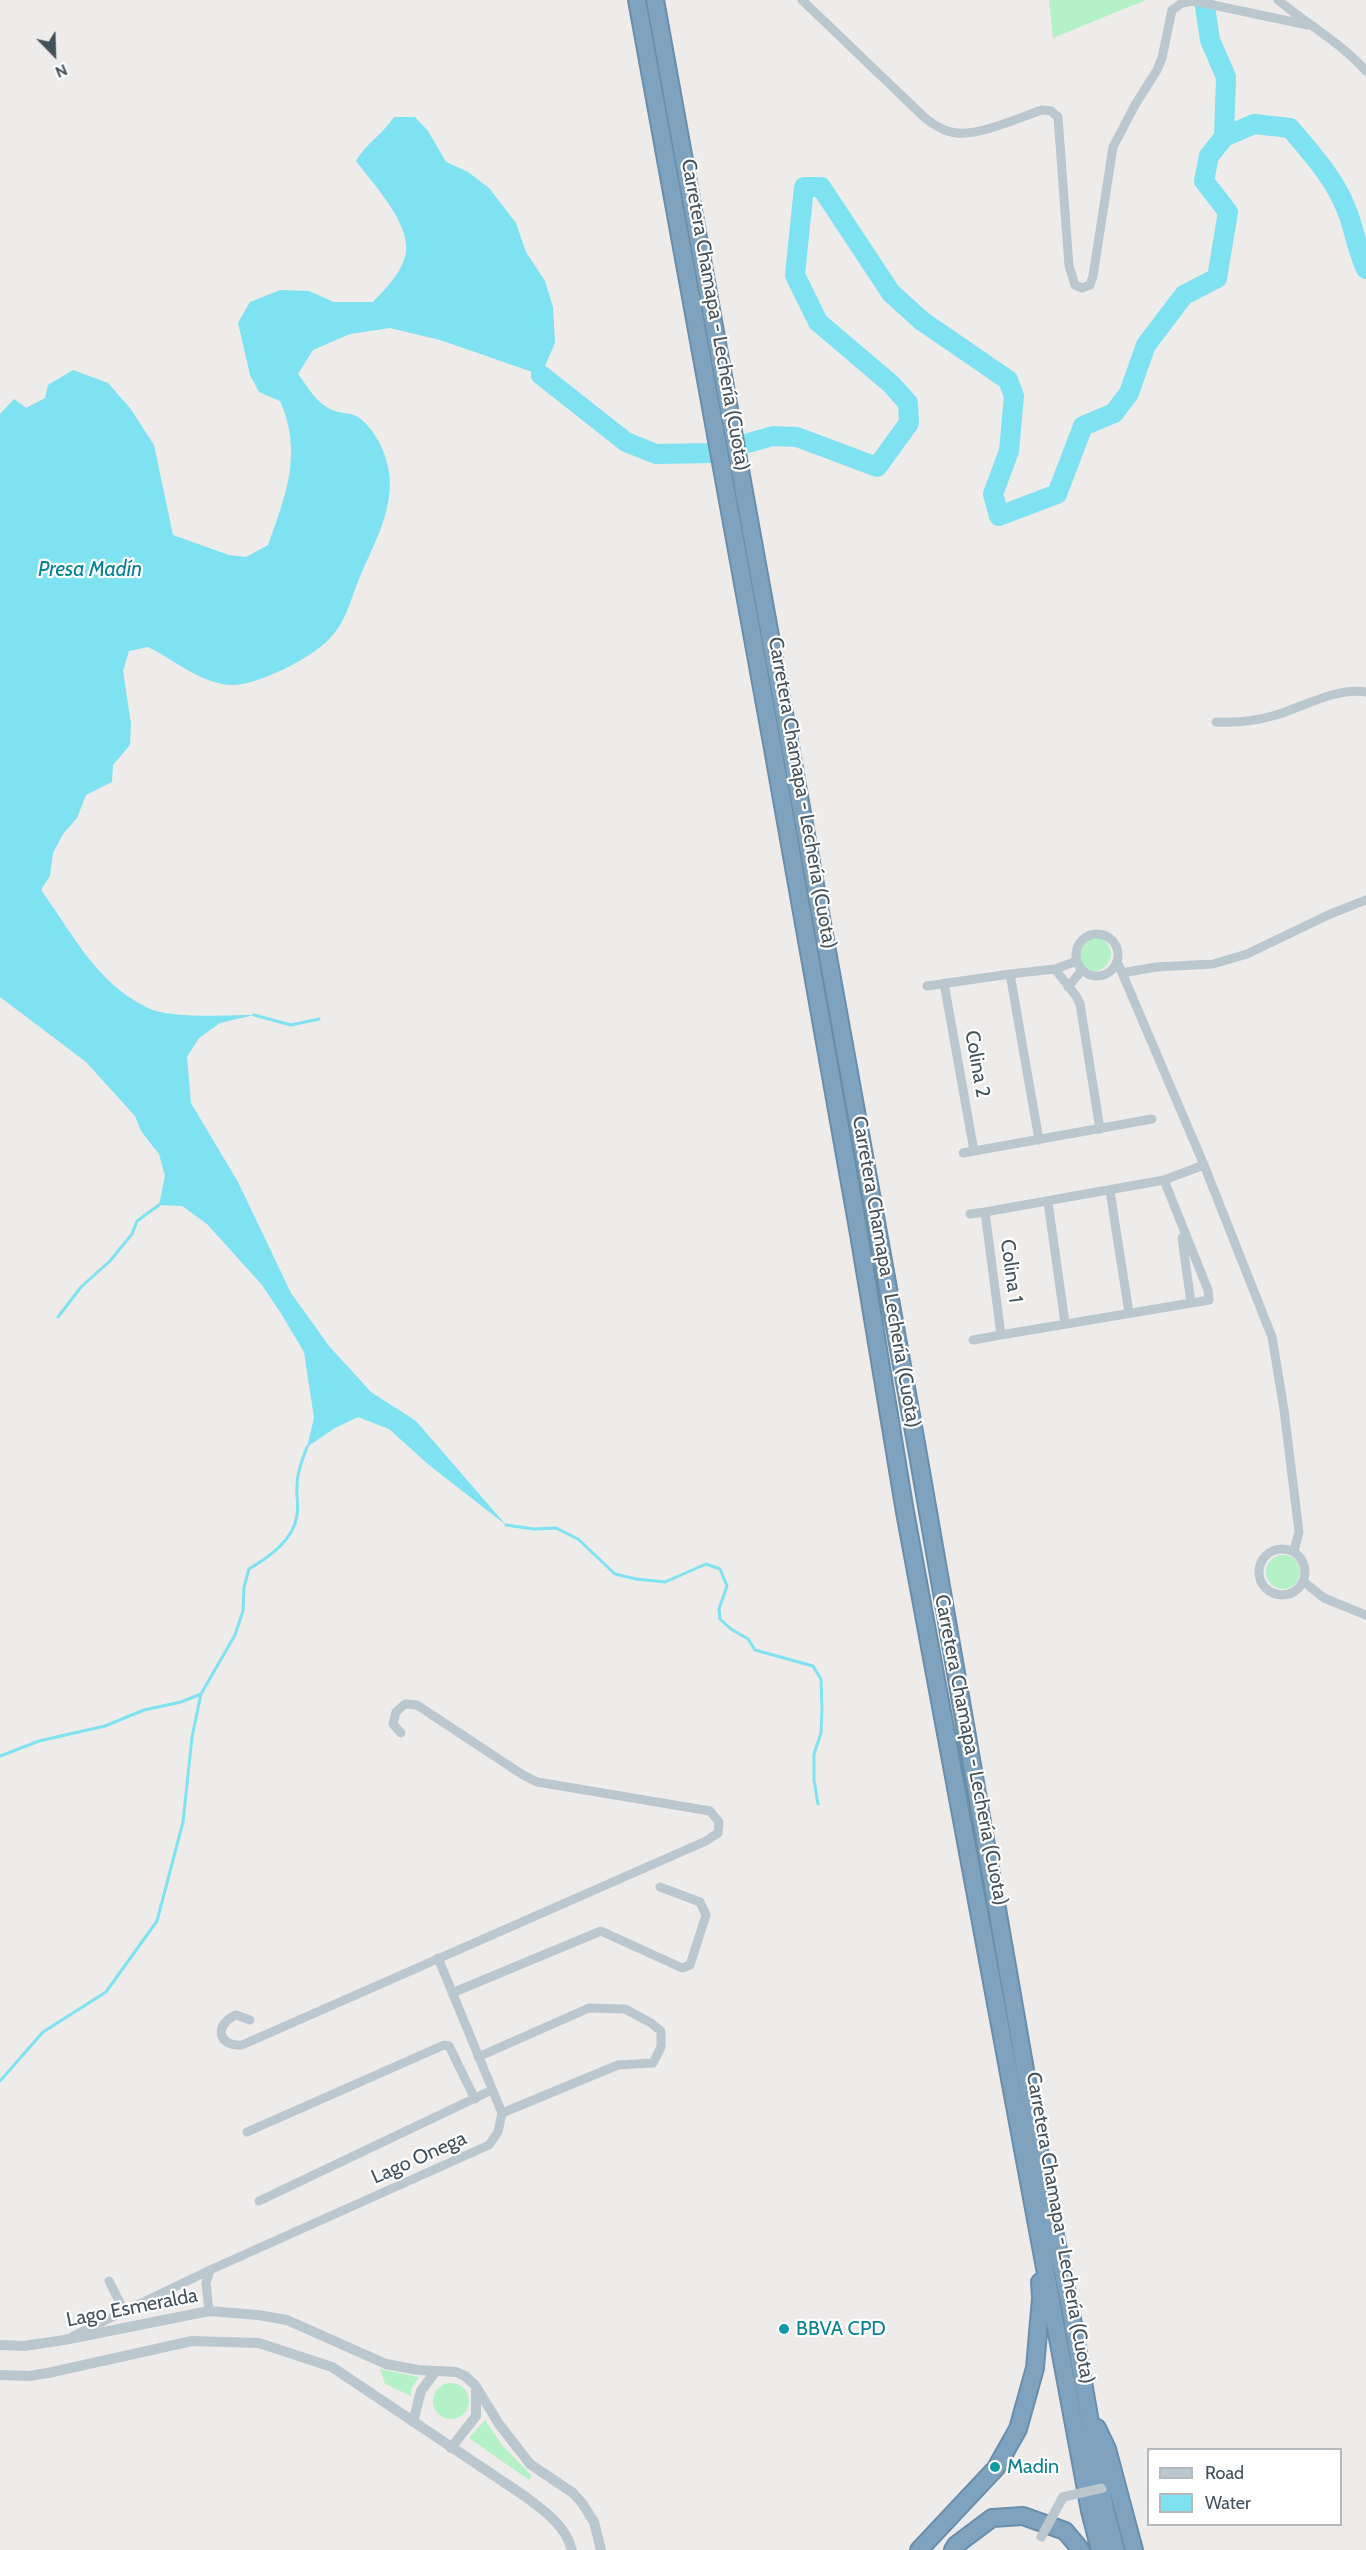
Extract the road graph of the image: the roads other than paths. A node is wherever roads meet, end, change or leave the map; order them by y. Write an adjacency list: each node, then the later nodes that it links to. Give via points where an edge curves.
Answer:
1 (637, 0): 52 (highway, Carretera Chamapa - Lechería (Cuota), via 855,1210 905,1512)
2 (656, 0): 62 (highway, Carretera Chamapa - Lechería (Cuota))
3 (802, 0): 5 (street, via 940,129 973,132 1042,110 1058,117 1070,266 1075,285 1082,288 1090,285 1093,276 1113,147 1157,70 1173,10 1182,3 1205,3)
4 (1278, 0): 5 (street)
5 (1308, 25): 6 (street, via 1337,44)
6 (1366, 71)
7 (1366, 692): 8 (street, via 1335,695 1273,716 1236,723)
8 (1216, 722)
9 (1366, 900): 14 (street, via 1247,954 1214,964)
10 (1077, 961): 11 (street, via 1079,945 1086,937 1097,934 1116,945); 12 (street); 13 (street)
11 (1117, 961): 13 (street, via 1102,976); 14 (street)
12 (1054, 969): 15 (street); 18 (street)
13 (1082, 970): 18 (street)
14 (1122, 973): 24 (street)
15 (1010, 974): 16 (street); 21 (street)
16 (944, 983): 17 (street); 22 (street, Colina 2)
17 (927, 986)
18 (1068, 987): 20 (street, via 1080,1004)
19 (1152, 1119): 20 (street)
20 (1100, 1129): 21 (street)
21 (1039, 1140): 22 (street)
22 (974, 1151): 23 (street)
23 (963, 1153)
24 (1204, 1165): 25 (street); 38 (street, via 1272,1337 1299,1532)
25 (1164, 1180): 26 (street); 30 (street)
26 (1110, 1191): 27 (street); 34 (street)
27 (1047, 1202): 28 (street); 35 (street)
28 (985, 1212): 29 (street); 36 (street, Colina 1)
29 (970, 1214)
30 (1180, 1223): 32 (street); 33 (street)
31 (1220, 1298): 32 (street, Colina 1)
32 (1209, 1300): 33 (street, Colina 1)
33 (1191, 1303): 34 (street, Colina 1)
34 (1129, 1313): 35 (street, Colina 1)
35 (1065, 1323): 36 (street, Colina 1)
36 (1001, 1335): 37 (street, Colina 1)
37 (973, 1340)
38 (1294, 1551): 39 (street, via 1303,1559); 39 (street, via 1280,1548 1267,1553 1259,1565 1259,1579 1267,1591 1280,1596 1294,1592)
39 (1304, 1582): 40 (street, via 1324,1598)
40 (1366, 1615)
41 (401, 1733): 43 (street, via 393,1724 396,1712 405,1704 417,1705 537,1782 696,1807 710,1811 719,1822 718,1833 706,1841)
42 (660, 1887): 44 (street, via 700,1902 706,1916 690,1965 682,1968 601,1931)
43 (438, 1958): 44 (street); 45 (street, via 242,2045 232,2046 224,2041 221,2034 226,2019 236,2015)
44 (452, 1994): 46 (street)
45 (250, 2020)
46 (478, 2057): 47 (street); 49 (street, via 589,2008 625,2009 661,2031 661,2047 653,2063 618,2065)
47 (492, 2090): 48 (street); 49 (street)
48 (474, 2099): 50 (street, via 449,2046 444,2045); 51 (street)
49 (502, 2113): 53 (street, Lago Onega, via 498,2132 489,2145)
50 (247, 2132)
51 (258, 2201)
52 (1034, 2206): 70 (highway, via 1041,2298 1035,2368 1018,2429 996,2468); 73 (highway, Carretera Chamapa - Lechería (Cuota))
53 (210, 2270): 55 (street, Lago Onega); 56 (street, via 206,2283)
54 (109, 2281): 55 (street)
55 (124, 2311): 57 (street, Lago Onega)
56 (209, 2311): 57 (street, Lago Esmeralda); 59 (street, Lago Esmeralda, via 287,2320 386,2364)
57 (64, 2340): 58 (street, Lago Esmeralda)
58 (0, 2345)
59 (435, 2372): 61 (street, Lago Esmeralda, via 456,2372); 65 (street, via 421,2391)
60 (0, 2375): 65 (street, via 48,2373 192,2341 259,2343 332,2367)
61 (475, 2385): 63 (street); 64 (street)
62 (1088, 2410): 74 (highway, Carretera Chamapa - Lechería (Cuota)); 75 (highway, via 1107,2449)
63 (492, 2413): 64 (street); 69 (street, via 530,2463 582,2503 594,2522)
64 (476, 2416): 66 (street)
65 (413, 2422): 66 (street)
66 (451, 2448): 68 (street, via 551,2516)
67 (1102, 2487): 67 (street, bridge, via 1064,2498 1040,2537 1062,2496)
68 (572, 2550)
69 (601, 2550)
70 (919, 2550)
71 (953, 2550): 72 (highway, via 992,2518 1023,2516 1065,2531)
72 (1081, 2550)
73 (1100, 2550)
74 (1116, 2550)
75 (1134, 2550)

